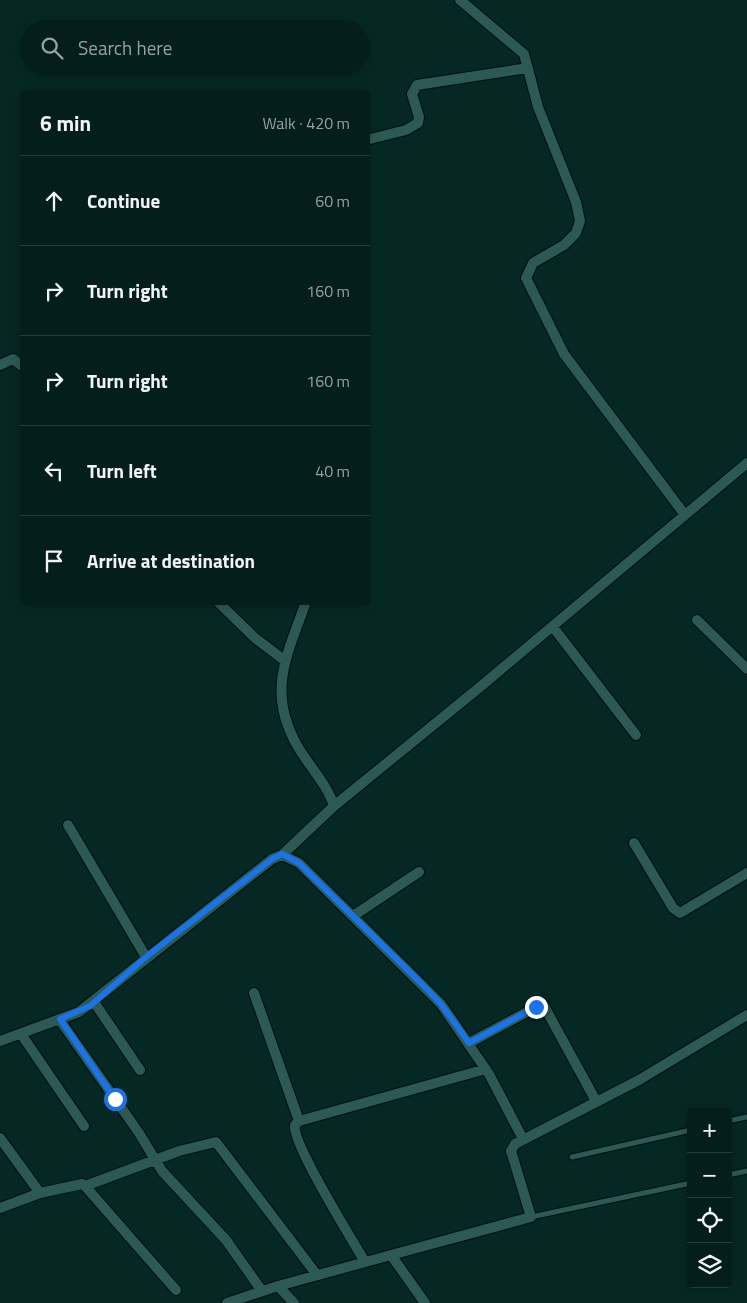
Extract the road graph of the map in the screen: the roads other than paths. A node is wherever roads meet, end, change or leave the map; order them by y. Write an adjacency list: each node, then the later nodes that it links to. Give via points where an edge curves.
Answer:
1 (460, 0): 2 (street, via 522,51)
2 (528, 68): 3 (street, via 417,85 412,94 418,123 406,130); 7 (street, via 538,107 576,202 580,221 576,233 564,245 533,263 526,278 564,354)
3 (370, 139)
4 (20, 364): 5 (street, via 13,359)
5 (0, 365)
6 (745, 468): 7 (street)
7 (685, 515): 11 (street)
8 (221, 605): 12 (street, via 255,638)
9 (305, 605): 12 (street)
10 (697, 620): 13 (street)
11 (553, 627): 14 (street); 15 (street)
12 (284, 660): 15 (street, via 281,678 285,715 297,746)
13 (747, 669)
14 (636, 735)
15 (334, 806): 18 (street)
16 (68, 825): 22 (street)
17 (634, 843): 20 (street, via 667,900 680,913)
18 (282, 854): 21 (street, via 299,863); 22 (street)
19 (419, 872): 21 (street)
20 (747, 873)
21 (353, 916): 29 (street, via 441,1004)
22 (146, 957): 24 (street)
23 (254, 993): 35 (street)
24 (94, 1002): 26 (street); 31 (street)
25 (747, 1015): 32 (street)
26 (60, 1019): 27 (street); 41 (street)
27 (21, 1034): 28 (street); 36 (street)
28 (0, 1042)
29 (469, 1043): 30 (street); 32 (street, via 544,1006)
30 (486, 1069): 35 (street); 39 (street)
31 (140, 1070)
32 (596, 1101): 39 (street)
33 (747, 1117): 34 (lane)
34 (732, 1120)
35 (299, 1121): 50 (street, via 295,1125 295,1135)
36 (84, 1126)
37 (687, 1131): 40 (lane)
38 (0, 1138): 46 (street)
39 (523, 1139): 48 (street, via 514,1144 511,1151)
40 (572, 1157)
41 (155, 1159): 45 (street); 51 (street, via 202,1144 219,1144); 54 (street, via 162,1171 226,1240)
42 (747, 1171): 43 (lane)
43 (732, 1174)
44 (687, 1184): 48 (lane)
45 (85, 1186): 46 (street); 53 (street)
46 (40, 1193): 47 (street)
47 (0, 1208)
48 (531, 1217): 49 (street)
49 (391, 1255): 50 (street); 57 (street)
50 (365, 1262): 51 (street)
51 (316, 1275): 52 (street)
52 (278, 1286): 54 (street); 56 (street)
53 (176, 1290)
54 (262, 1291): 55 (street)
55 (227, 1303)
56 (294, 1303)
57 (425, 1303)

